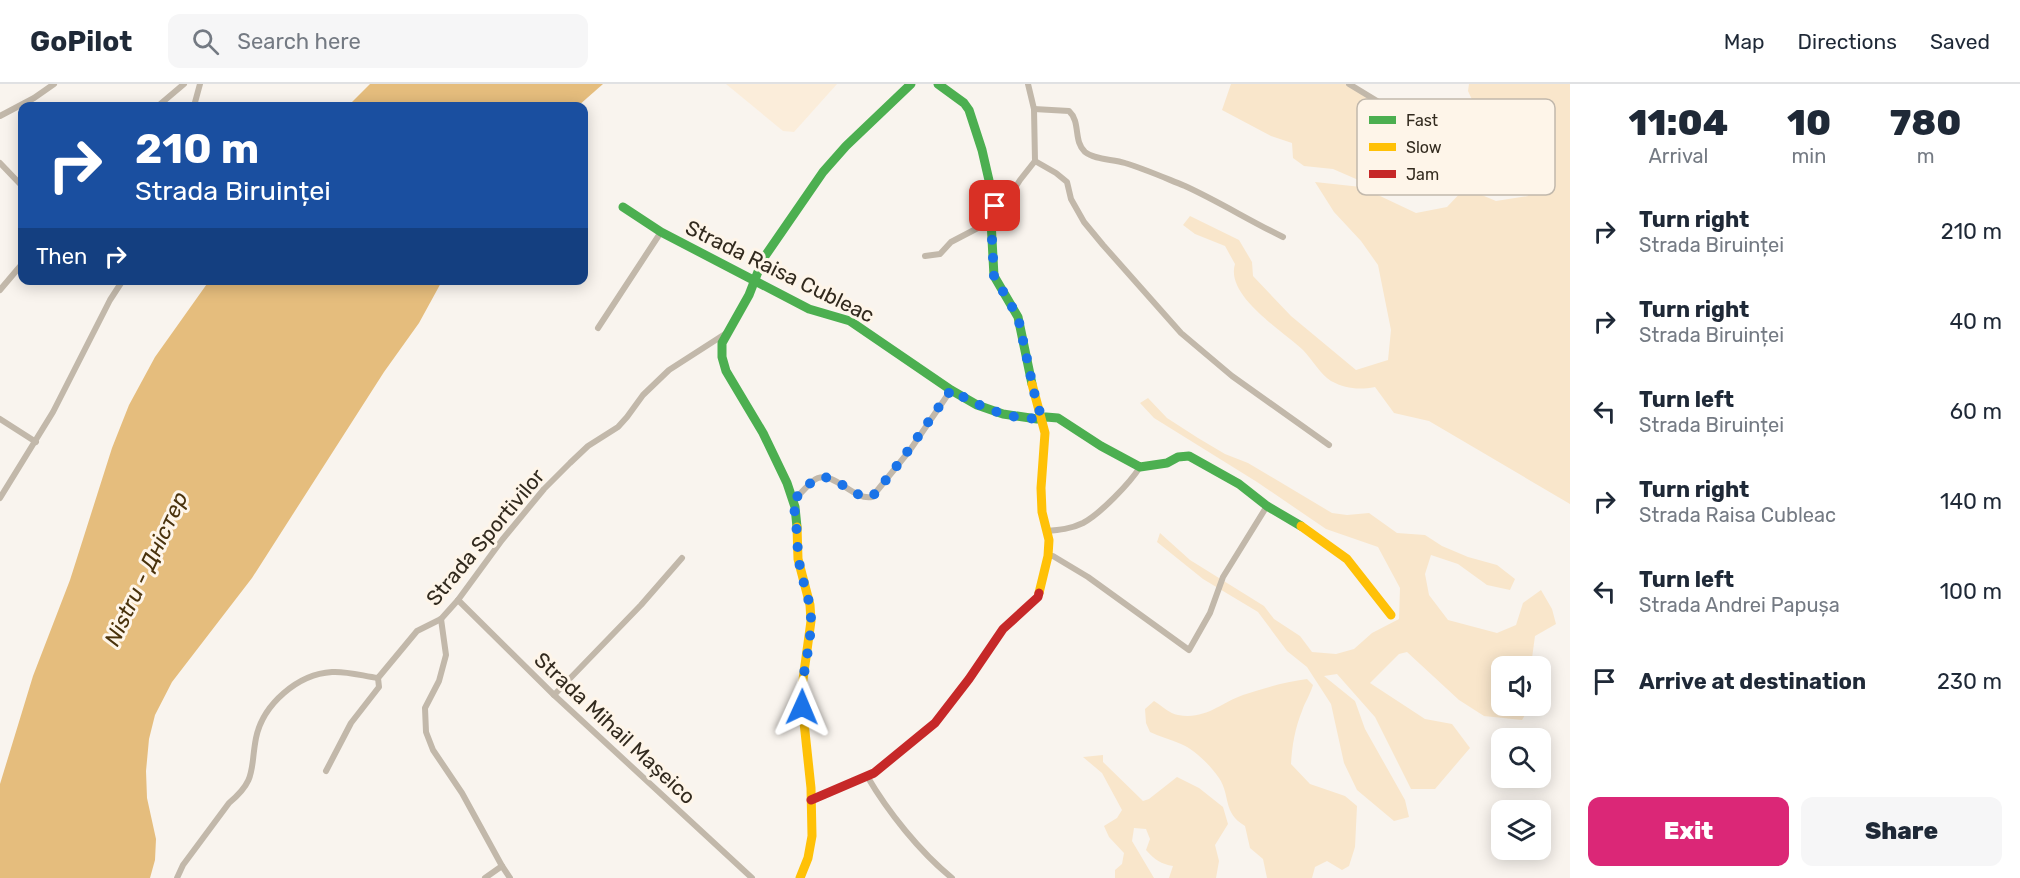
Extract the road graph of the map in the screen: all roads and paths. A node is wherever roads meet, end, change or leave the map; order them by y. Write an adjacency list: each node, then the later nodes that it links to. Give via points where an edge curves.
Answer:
1 (54, 84): 9 (street)
2 (184, 84): 10 (street)
3 (200, 84): 11 (street)
4 (912, 84): 24 (street, via 834,159 768,250)
5 (938, 84): 19 (street, via 969,110 994,202)
6 (1028, 84): 13 (street)
7 (1349, 84): 8 (street)
8 (1374, 99)
9 (26, 102)
10 (163, 102)
11 (196, 102)
12 (18, 106): 14 (street)
13 (1034, 109): 15 (street); 21 (street, via 1070,112 1077,122 1084,151 1186,187)
14 (0, 116)
15 (1035, 161): 19 (street); 33 (street, via 1067,182 1084,222 1181,333 1232,376)
16 (0, 163): 17 (street)
17 (18, 182)
18 (622, 207): 20 (street, Strada Raisa Cubleac)
19 (991, 221): 22 (street, via 951,242 940,254); 30 (street, via 994,276 1018,317)
20 (661, 232): 24 (street, Strada Raisa Cubleac); 27 (street, Strada Raisa Cubleac)
21 (1282, 237)
22 (925, 256)
23 (18, 269): 26 (street)
24 (754, 280): 28 (street); 29 (street, Strada Raisa Cubleac, via 808,309 850,321)
25 (120, 285): 32 (street)
26 (0, 290)
27 (598, 328)
28 (728, 333): 36 (street, via 722,343 722,361 772,449); 41 (street, Strada Sportivilor, via 669,370 618,426 588,446 564,469 502,540)
29 (951, 390): 30 (street, Strada Raisa Cubleac, via 1003,414); 36 (street, via 872,497 819,478)
30 (1042, 418): 34 (street, Strada Raisa Cubleac, via 1066,422); 38 (street, via 1046,437 1041,488)
31 (0, 419): 32 (street)
32 (36, 442): 35 (street)
33 (1329, 445)
34 (1140, 467): 37 (street, via 1189,456 1239,484); 38 (street, via 1084,523 1066,530)
35 (0, 498)
36 (792, 500): 48 (street, via 798,560 811,621 801,693)
37 (1267, 506): 39 (street, via 1223,577 1210,613 1189,650 1089,577); 42 (street, via 1347,559)
38 (1046, 531): 39 (street)
39 (1048, 556): 47 (street, via 1038,597 1003,629 935,723)
40 (682, 558): 45 (street)
41 (458, 600): 43 (street, Strada Sportivilor); 45 (street, Strada Mihail Mașeico)
42 (1391, 615)
43 (441, 618): 44 (street, Strada Sportivilor, via 417,631); 49 (street, via 446,655 425,708 426,732)
44 (378, 678): 46 (street, Strada Sportivilor, via 379,687 351,723); 50 (street, via 341,672 320,674 285,692 256,736 250,779)
45 (554, 695): 53 (street, Strada Mihail Mașeico)
46 (326, 771)
47 (867, 776): 48 (street); 55 (street, via 920,847)
48 (811, 800): 54 (street, via 810,853)
49 (502, 866): 51 (street); 52 (street)
50 (177, 878)
51 (485, 878)
52 (510, 878)
53 (752, 878)
54 (800, 878)
55 (952, 878)

